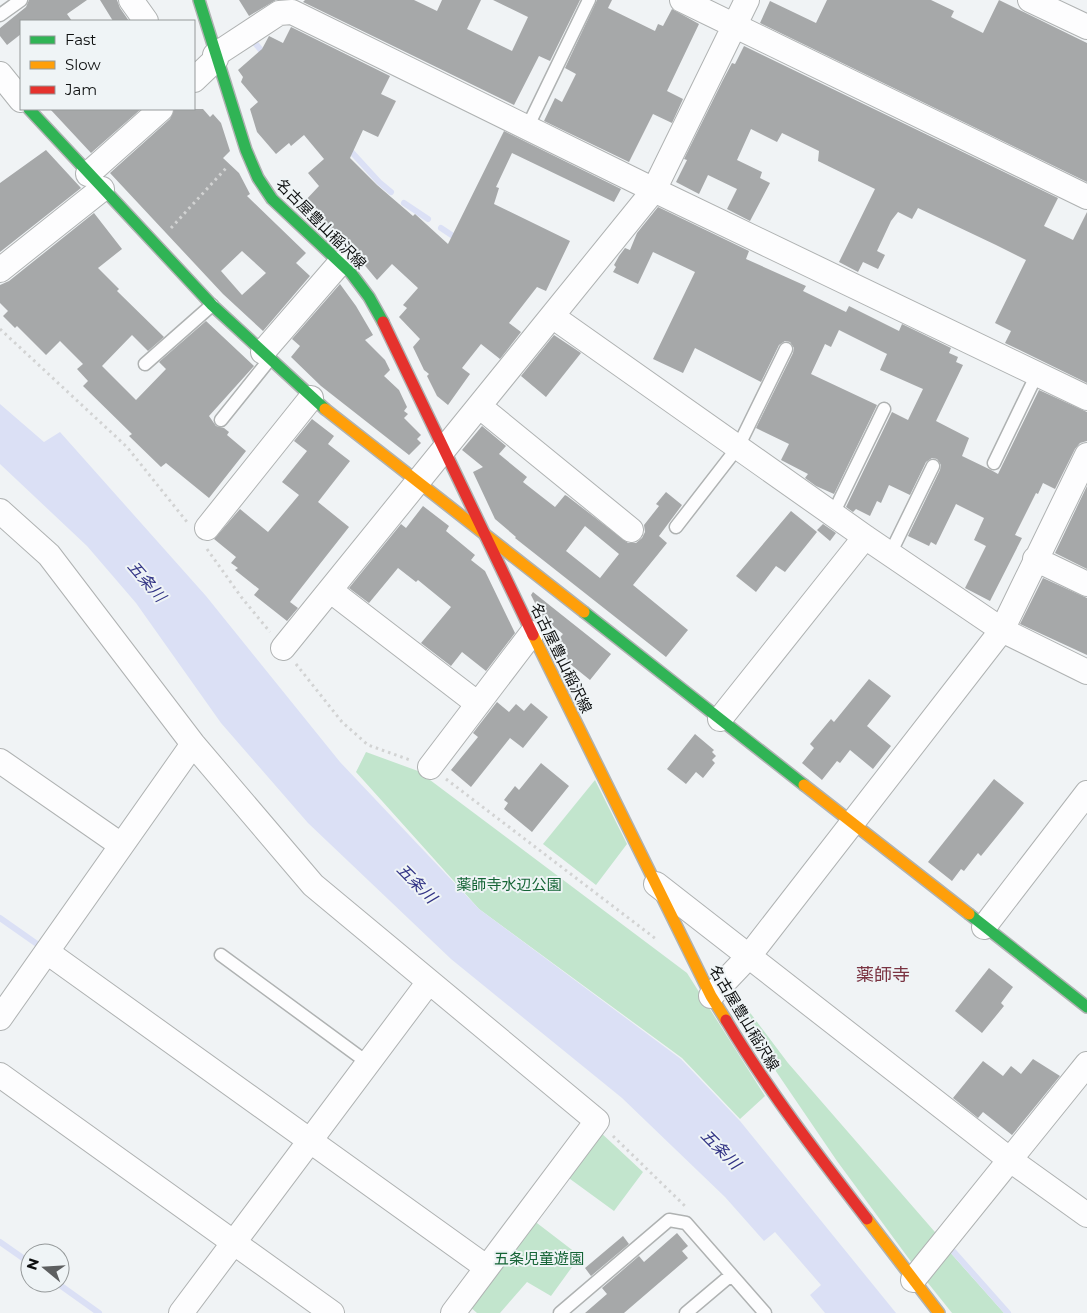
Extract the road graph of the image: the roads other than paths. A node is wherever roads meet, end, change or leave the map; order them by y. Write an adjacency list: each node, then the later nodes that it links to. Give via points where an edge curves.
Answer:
1 (21, 0): 8 (lane)
2 (131, 0): 9 (street)
3 (199, 0): 12 (main road, 名古屋豊山稲沢線)
4 (589, 0): 18 (lane)
5 (682, 0): 10 (street)
6 (747, 0): 10 (street)
7 (1030, 0): 11 (street)
8 (0, 15)
9 (145, 20)
10 (735, 26): 20 (street); 21 (street)
11 (1087, 28)
12 (216, 57): 14 (street); 18 (street, via 279,13 292,12); 22 (main road, 名古屋豊山稲沢線, via 258,178 272,198)
13 (0, 74): 15 (street)
14 (195, 79)
15 (20, 99)
16 (30, 110): 19 (main road)
17 (160, 110): 19 (street)
18 (527, 128): 20 (street)
19 (95, 181): 23 (street); 24 (main road)
20 (654, 190): 25 (street); 29 (street)
21 (1087, 197)
22 (340, 263): 27 (street); 35 (main road, 名古屋豊山稲沢線, via 369,297)
23 (0, 270)
24 (212, 305): 27 (main road); 28 (lane)
25 (552, 316): 32 (street); 36 (street)
26 (786, 350): 36 (lane)
27 (267, 356): 30 (main road); 34 (lane)
28 (145, 364)
29 (1037, 374): 31 (street); 38 (lane)
30 (311, 398): 40 (main road); 45 (street)
31 (1087, 398)
32 (479, 406): 35 (street); 44 (street)
33 (884, 409): 42 (lane)
34 (221, 420)
35 (445, 446): 40 (street); 46 (main road, 名古屋豊山稲沢線)
36 (738, 447): 42 (street); 43 (lane)
37 (1087, 455): 49 (street)
38 (994, 463)
39 (933, 466): 48 (lane)
40 (418, 482): 46 (main road); 51 (street)
41 (0, 511): 58 (street, via 49,555)
42 (833, 514): 47 (street)
43 (676, 527)
44 (631, 530)
45 (200, 533)
46 (486, 537): 53 (main road, 名古屋豊山稲沢線); 57 (main road)
47 (865, 537): 48 (street); 57 (street)
48 (890, 554): 52 (street)
49 (1035, 559): 50 (street); 52 (street)
50 (1087, 584)
51 (330, 591): 54 (street); 56 (street)
52 (1002, 630): 55 (street); 62 (street)
53 (532, 633): 56 (street); 64 (main road, 名古屋豊山稲沢線)
54 (283, 648)
55 (1087, 672)
56 (478, 704): 60 (street)
57 (720, 719): 62 (main road)
58 (193, 744): 63 (street); 69 (street, via 313,885)
59 (0, 761): 63 (street)
60 (430, 767)
61 (1087, 793): 65 (street)
62 (852, 822): 65 (main road); 68 (street)
63 (120, 846): 66 (street)
64 (656, 884): 68 (street); 70 (main road, 名古屋豊山稲沢線)
65 (984, 927): 71 (main road)
66 (47, 952): 72 (street); 76 (street)
67 (221, 954): 73 (lane)
68 (748, 956): 70 (street); 77 (street)
69 (428, 983): 73 (street); 80 (street, via 597,1122)
70 (711, 996): 82 (main road, 名古屋豊山稲沢線, via 789,1117)
71 (1087, 1007)
72 (0, 1018)
73 (368, 1063): 76 (street)
74 (1087, 1064): 77 (street)
75 (0, 1075): 79 (street)
76 (310, 1140): 79 (street); 80 (street)
77 (1010, 1159): 78 (street); 82 (street)
78 (1087, 1215)
79 (234, 1243): 83 (street); 84 (street)
80 (486, 1267): 85 (street)
81 (731, 1275): 86 (lane, via 686,1224 669,1220); 87 (lane); 88 (lane)
82 (913, 1280): 89 (main road, 名古屋豊山稲沢線)
83 (181, 1313)
84 (332, 1313)
85 (453, 1313)
86 (560, 1313)
87 (686, 1313)
88 (765, 1313)
89 (939, 1313)

